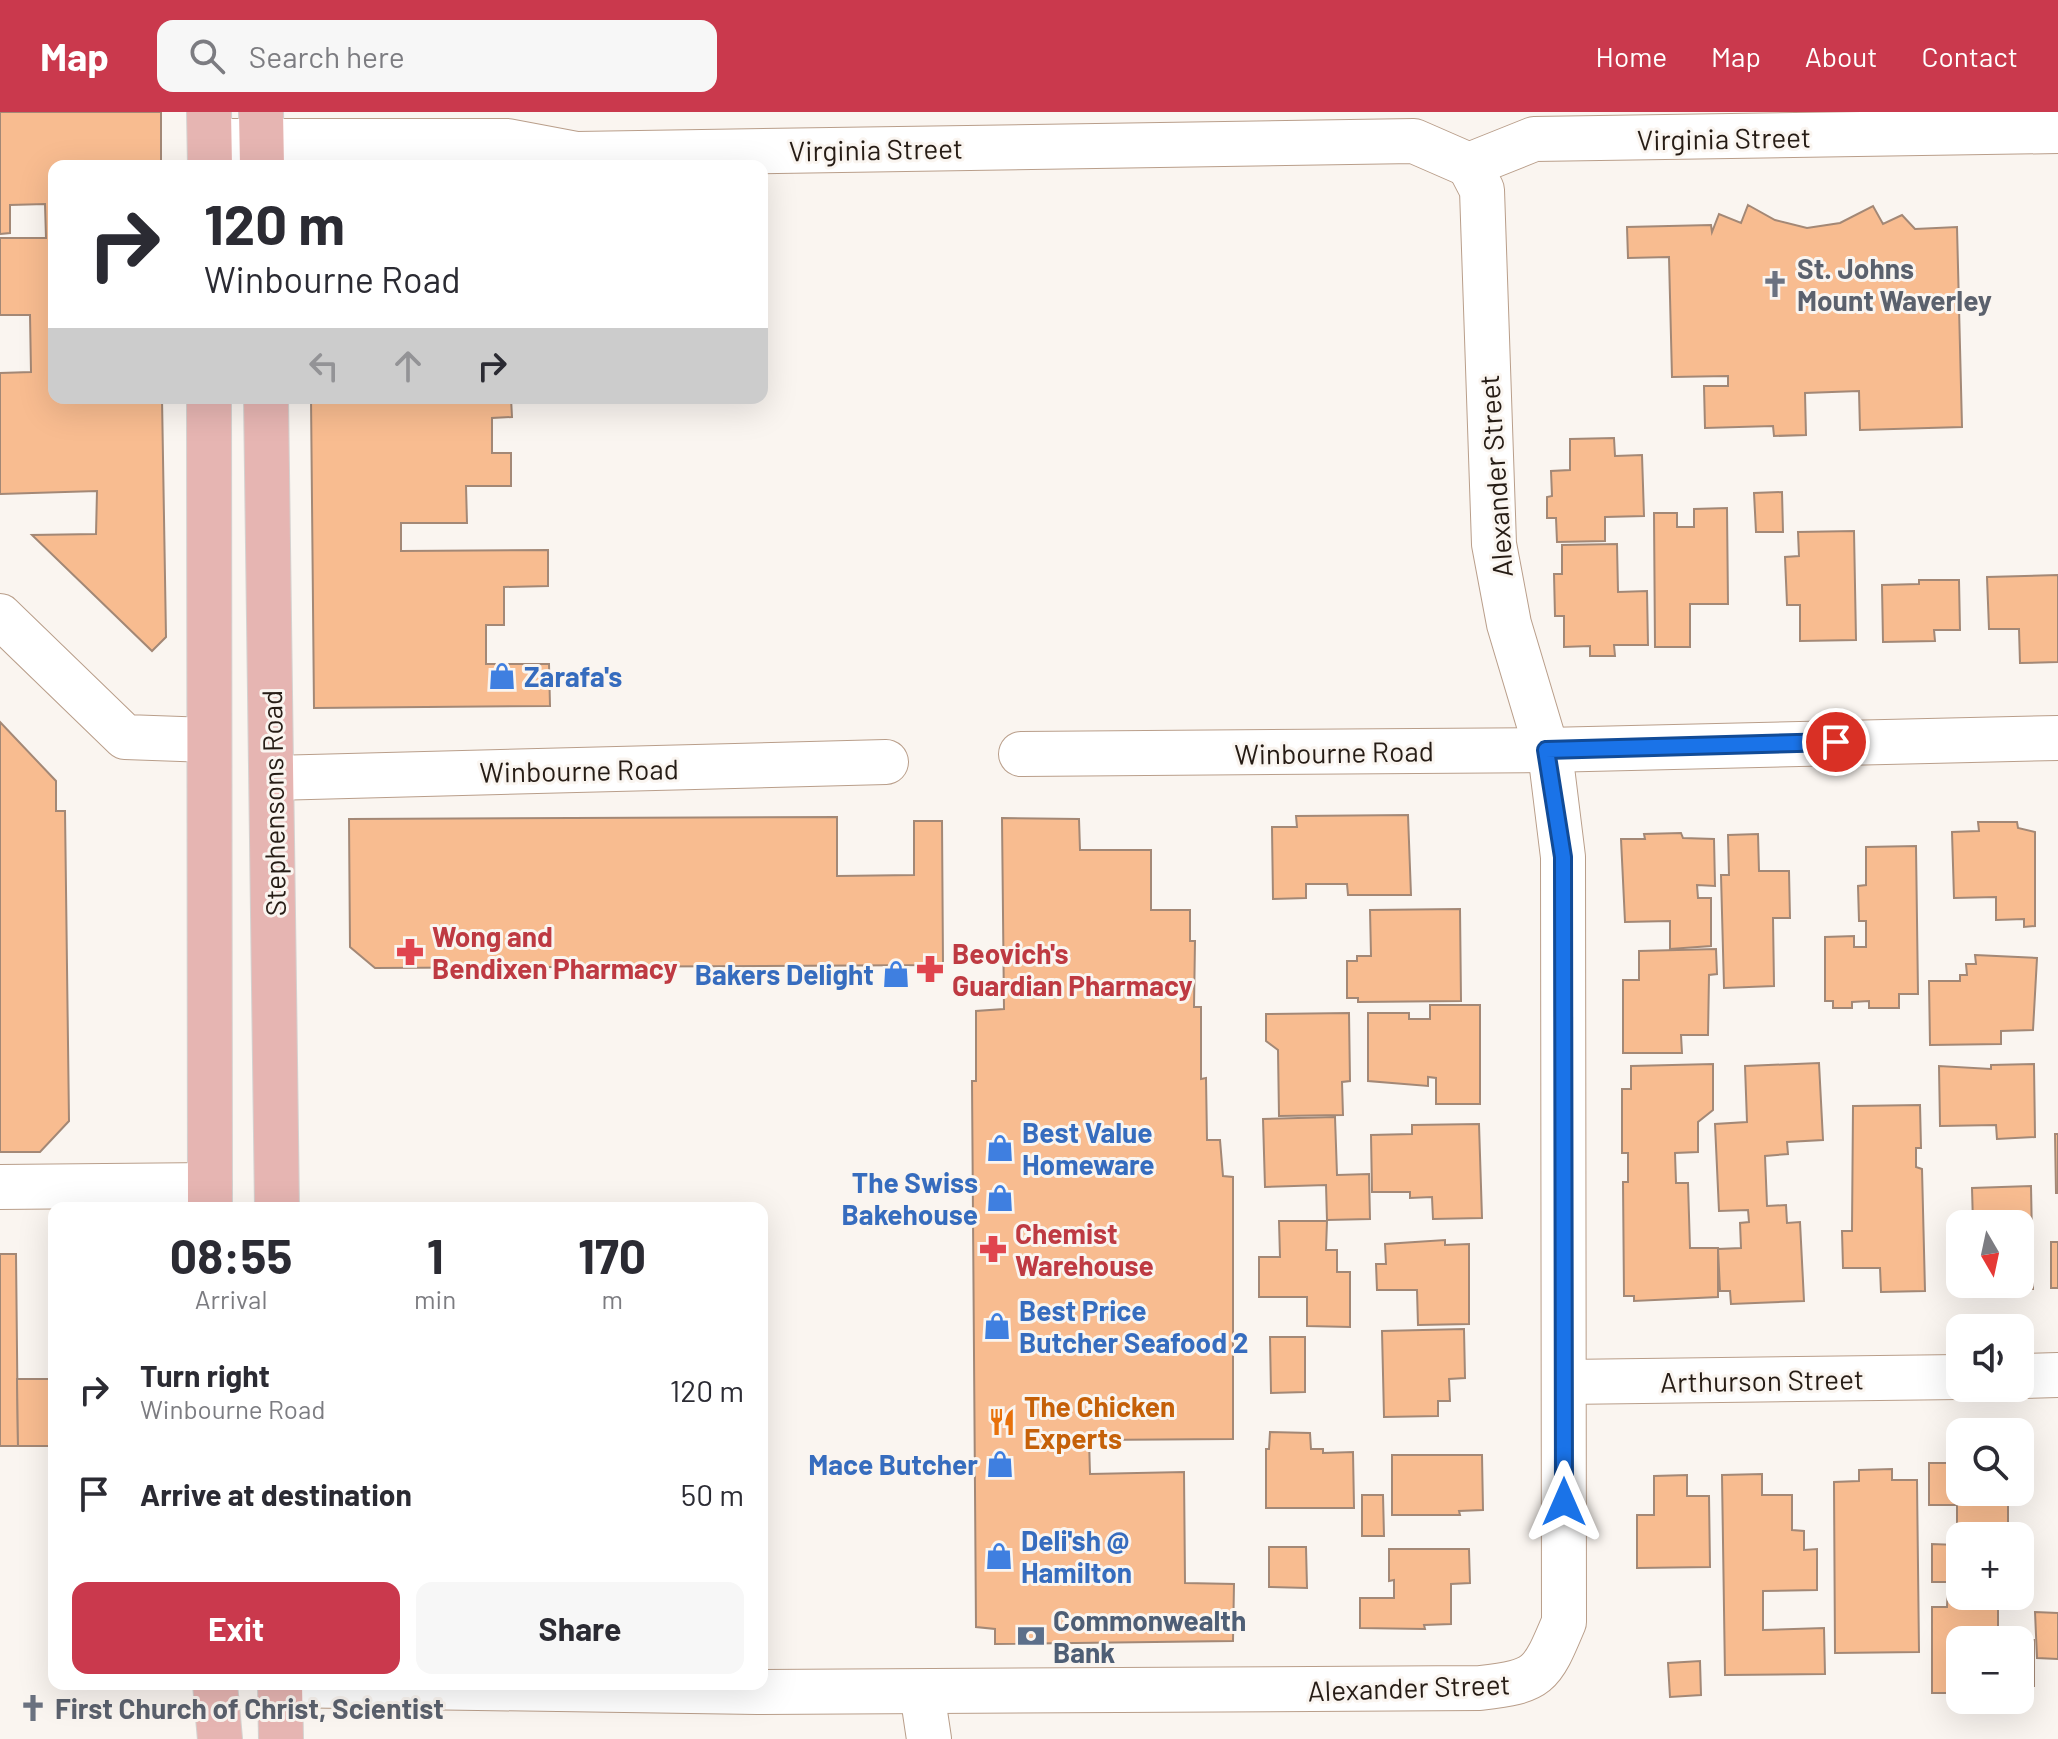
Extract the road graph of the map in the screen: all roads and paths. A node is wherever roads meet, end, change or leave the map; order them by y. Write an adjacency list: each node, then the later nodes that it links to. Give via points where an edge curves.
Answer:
1 (2058, 131): 4 (street, Virginia Street, via 1534,139)
2 (209, 140): 3 (street, Virginia Street)
3 (261, 140): 4 (street, Virginia Street, via 508,141 577,154 1414,141)
4 (1476, 177): 11 (street, Alexander Street, via 1494,544 1509,624)
5 (209, 404): 9 (main road)
6 (266, 404): 13 (main road, Stephensons Road)
7 (0, 616): 9 (street, via 125,737)
8 (2058, 738): 11 (street, Winbourne Road, via 1646,745)
9 (209, 740): 16 (main road)
10 (1021, 754): 11 (street, Winbourne Road)
11 (1551, 755): 20 (street, Alexander Street, via 1563,857)
12 (886, 762): 13 (street, Winbourne Road)
13 (272, 778): 15 (main road, Stephensons Road)
14 (0, 1187): 16 (street)
15 (276, 1189): 16 (main road)
16 (210, 1197)
17 (2058, 1375): 18 (street)
18 (2034, 1376)
19 (1946, 1377): 20 (street, Arthurson Street)
20 (1564, 1382): 24 (street, Alexander Street, via 1564,1622 1549,1659 1524,1683 1480,1688)
21 (216, 1690): 25 (main road)
22 (280, 1690): 26 (main road)
23 (638, 1690): 24 (street, Alexander Street)
24 (912, 1691): 27 (street)
25 (220, 1739)
26 (281, 1739)
27 (929, 1739)

